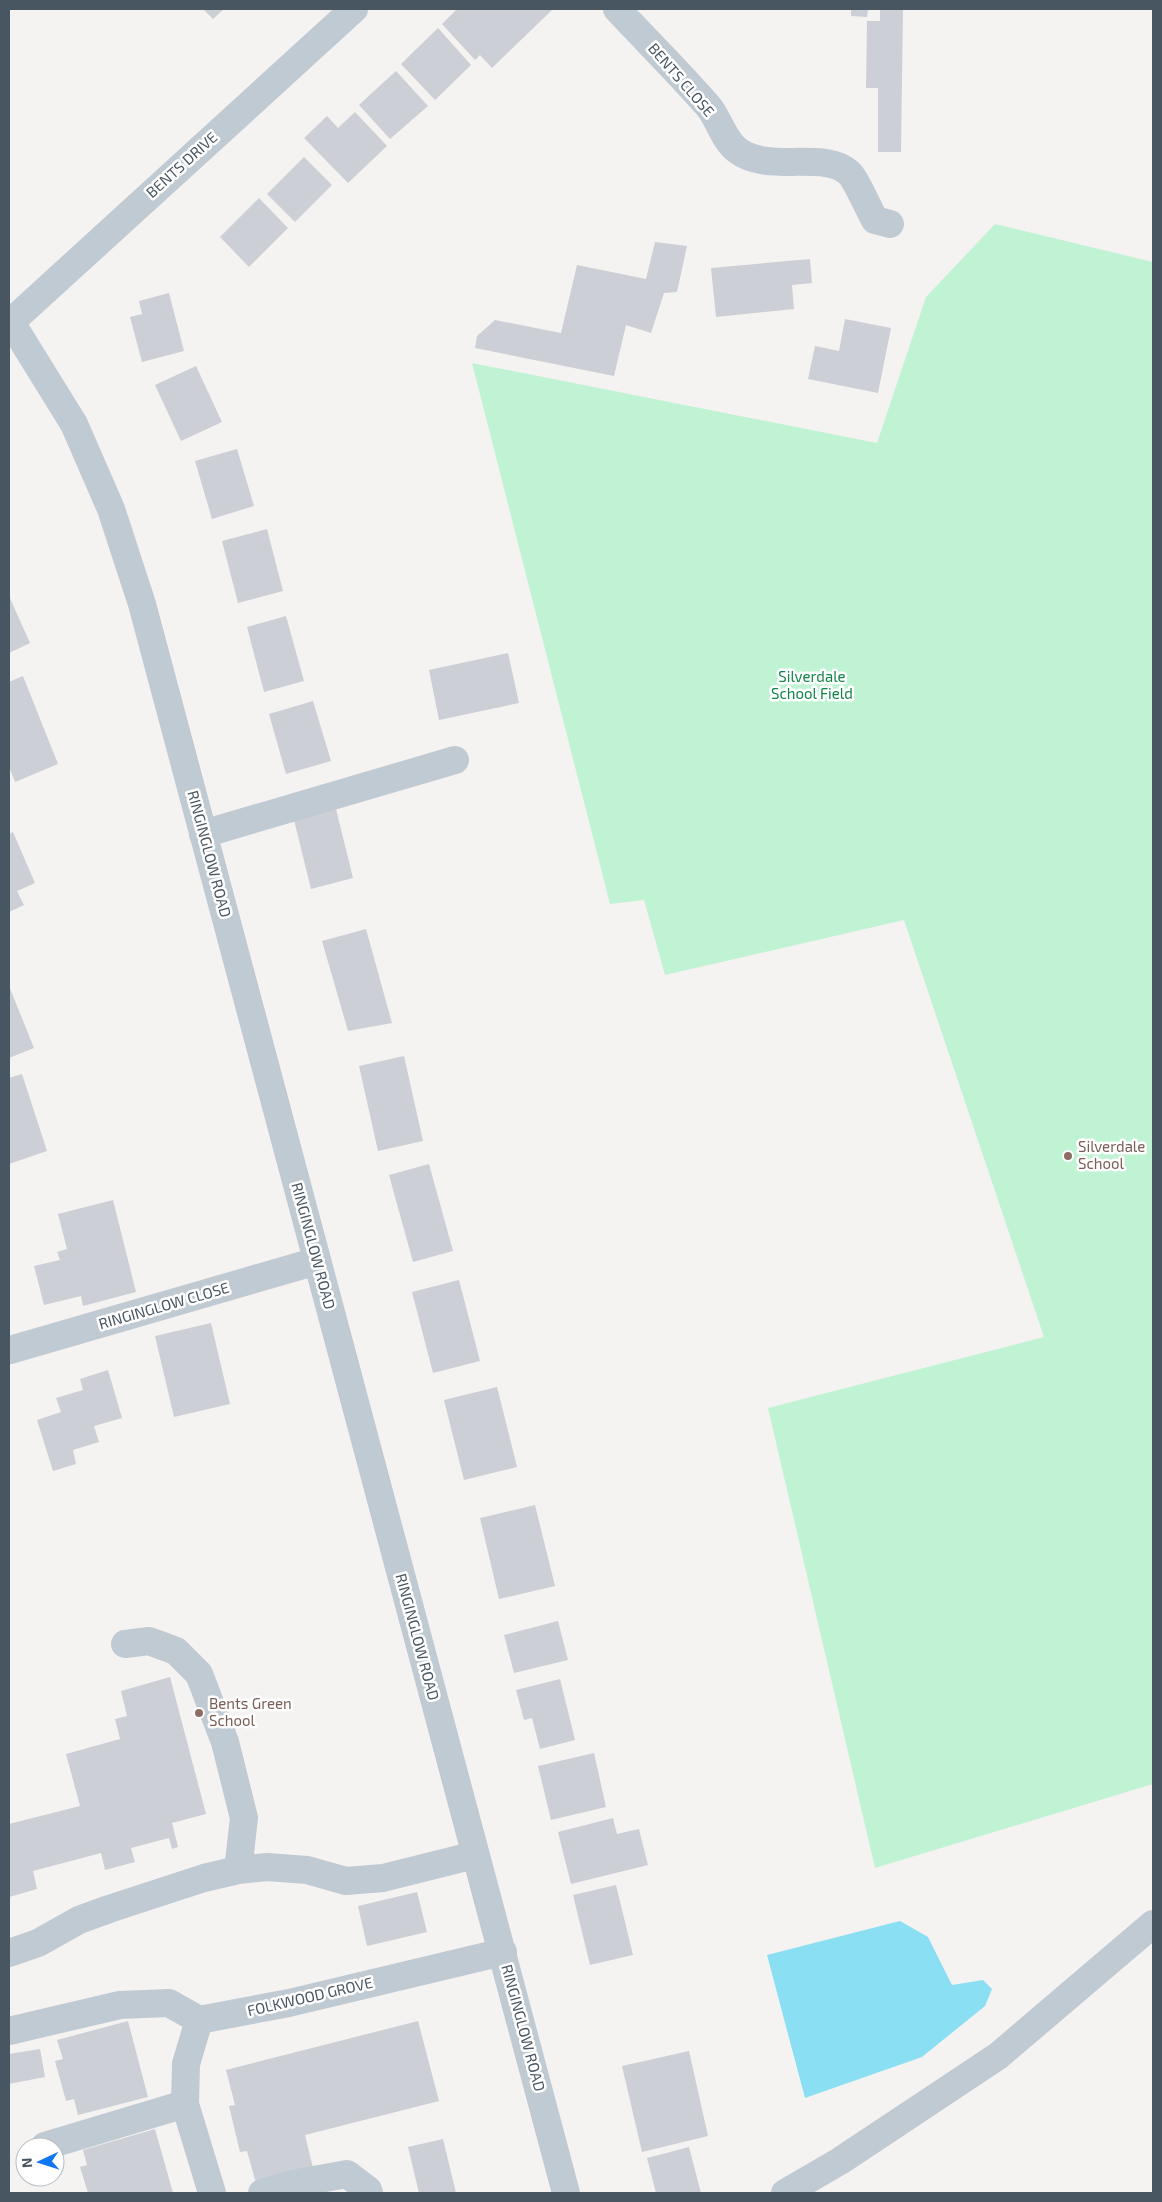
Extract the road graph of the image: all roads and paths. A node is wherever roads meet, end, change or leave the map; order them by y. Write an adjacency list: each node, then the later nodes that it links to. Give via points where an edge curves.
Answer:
1 (354, 9): 4 (street, BENTS DRIVE)
2 (617, 9): 3 (street, BENTS CLOSE, via 710,108 736,150 752,158 775,162 835,164 850,174 875,220)
3 (890, 224)
4 (10, 320): 6 (street, RINGINGLOW ROAD, via 74,424 111,509 142,604)
5 (455, 760): 6 (street)
6 (203, 834): 7 (street, RINGINGLOW ROAD)
7 (317, 1261): 8 (street, RINGINGLOW CLOSE); 10 (street, RINGINGLOW ROAD)
8 (10, 1350)
9 (125, 1644): 11 (street, via 149,1641 176,1651 199,1674 225,1742 244,1818)
10 (476, 1855): 11 (street, via 383,1878 346,1881 307,1870 267,1867); 13 (street, RINGINGLOW ROAD)
11 (238, 1870): 14 (street, via 109,1909 79,1920 38,1943)
12 (1153, 1924): 23 (street, via 998,2056 840,2161)
13 (503, 1952): 15 (street, FOLKWOOD GROVE, via 289,2003); 22 (street, RINGINGLOW ROAD)
14 (9, 1953)
15 (199, 2020): 16 (street, via 169,2003 120,2005); 17 (street, via 186,2064)
16 (9, 2031)
17 (185, 2104): 18 (street); 19 (street)
18 (65, 2140)
19 (212, 2193)
20 (262, 2193): 21 (street, via 347,2174)
21 (369, 2193)
22 (566, 2193)
23 (785, 2193)

